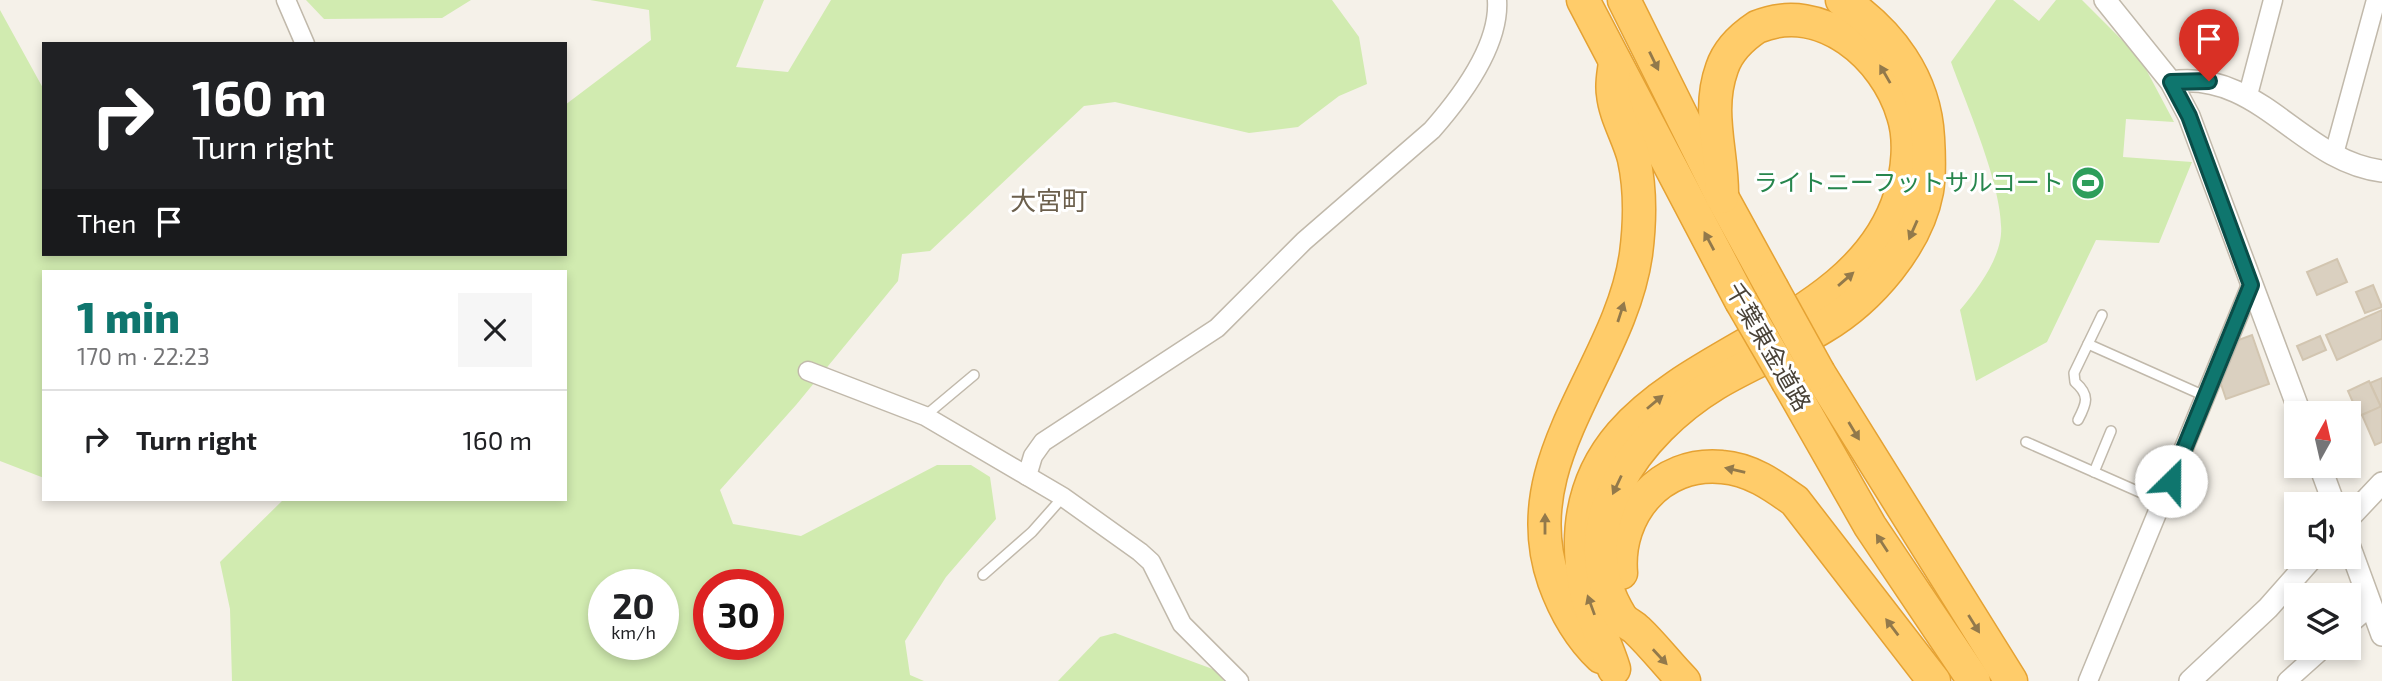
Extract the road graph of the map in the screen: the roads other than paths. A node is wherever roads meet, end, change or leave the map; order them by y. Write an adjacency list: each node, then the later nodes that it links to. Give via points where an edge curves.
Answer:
1 (286, 0): 10 (street)
2 (1497, 0): 29 (street, via 1498,17 1484,54 1450,110 1432,130 1304,241 1217,328 1043,442)
3 (1583, 0): 11 (highway, 千葉東金道路)
4 (1624, 0): 16 (highway, 千葉東金道路, one-way to 16)
5 (1842, 0): 39 (highway, one-way to 39, via 1885,33 1914,81 1928,134 1927,191 1921,212 1892,264 1853,305 1825,326 1715,384 1656,431 1629,462 1609,503 1601,550 1613,601 1623,620)
6 (2105, 0): 12 (street)
7 (2273, 0): 13 (street)
8 (2376, 0): 9 (street)
9 (2374, 40): 14 (street)
10 (304, 42)
11 (1615, 62): 42 (highway, one-way to 11, via 1588,645 1572,621 1552,575 1545,533 1550,472 1559,442 1619,320 1635,258 1639,190 1613,94); 46 (highway, 千葉東金道路, one-way to 11, bridge, via 1870,526 1741,302)
12 (2171, 82): 13 (street, via 2209,81); 17 (street, via 2189,116)
13 (2248, 95): 14 (street)
14 (2334, 154): 15 (street)
15 (2382, 172)
16 (1722, 197): 42 (highway, one-way to 16, via 1584,583 1582,534 1593,484 1618,438 1659,399 1687,377 1821,299 1866,260 1882,239 1902,191 1907,142 1894,91 1871,53 1840,27 1810,18 1784,17 1746,34 1723,65 1714,105); 47 (highway, 千葉東金道路, one-way to 47, bridge, via 1819,373)
17 (2251, 285): 22 (street); 23 (street)
18 (2102, 315): 19 (lane)
19 (2088, 344): 22 (lane); 25 (lane, via 2074,373 2087,398)
20 (808, 371): 24 (street)
21 (974, 375): 24 (lane)
22 (2207, 397): 32 (street)
23 (2295, 401)
24 (925, 416): 29 (street)
25 (2078, 420)
26 (2111, 430): 28 (lane)
27 (2026, 442): 28 (lane)
28 (2094, 472): 32 (lane)
29 (1027, 476): 31 (street)
30 (2382, 484): 33 (street)
31 (1063, 497): 36 (lane); 43 (street, via 1151,562 1182,624)
32 (2162, 502): 48 (street)
33 (2361, 506)
34 (2302, 569): 49 (street)
35 (2358, 569): 37 (street)
36 (983, 575)
37 (2371, 606): 38 (street); 40 (street)
38 (2361, 615)
39 (1637, 631): 44 (highway, one-way to 44); 45 (highway, one-way to 39, via 1795,501 1771,484 1722,467 1674,474 1655,486 1631,516 1620,556)
40 (2382, 635)
41 (2311, 660): 50 (street)
42 (1621, 675)
43 (1236, 679)
44 (1684, 681)
45 (1934, 681)
46 (1975, 681)
47 (2011, 681)
48 (2088, 681)
49 (2190, 681)
50 (2287, 681)

